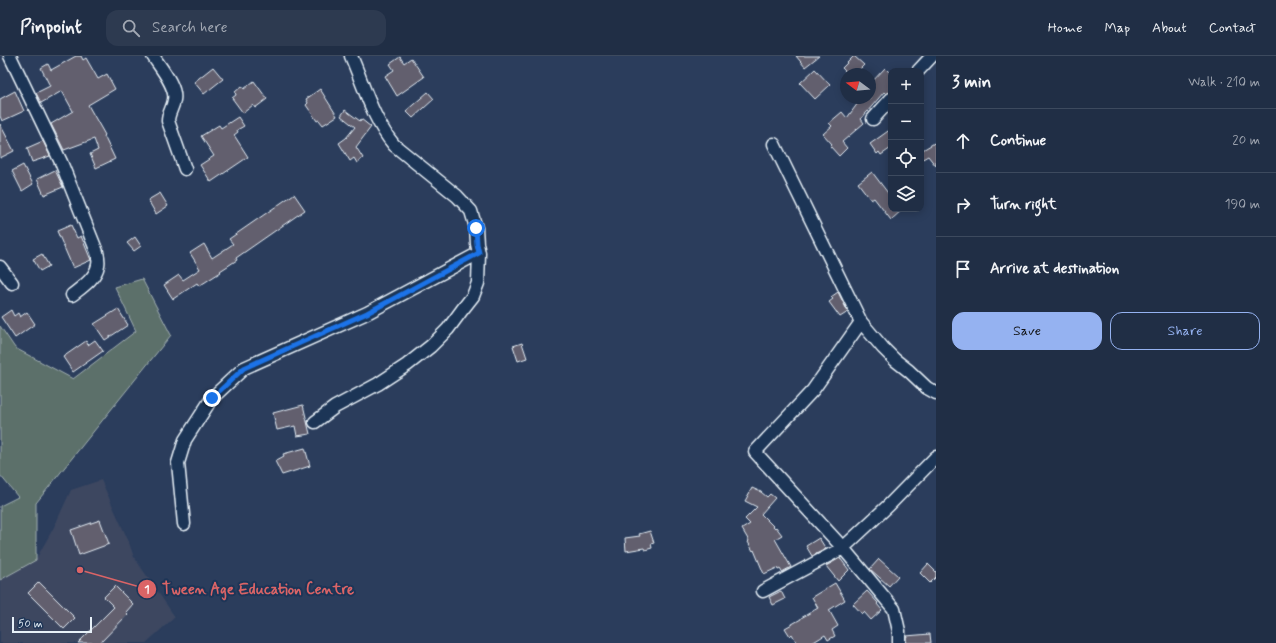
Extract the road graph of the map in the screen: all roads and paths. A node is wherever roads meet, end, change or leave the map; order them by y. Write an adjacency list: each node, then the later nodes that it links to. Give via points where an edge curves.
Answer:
1 (10, 56): 13 (street, via 61,162 98,252 95,274)
2 (153, 56): 9 (street, via 174,92 168,121)
3 (351, 56): 10 (street, via 376,115 394,145 457,196 471,211)
4 (932, 56): 5 (street)
5 (921, 68)
6 (888, 102): 7 (street)
7 (873, 119)
8 (774, 144): 14 (street)
9 (185, 169)
10 (479, 253): 16 (street, via 478,283 473,296 448,329 407,365 335,407); 18 (street, via 367,313 244,368 212,398 185,440 178,463)
11 (0, 267): 12 (street)
12 (12, 283)
13 (72, 294)
14 (861, 322): 15 (street, via 895,360); 19 (street, via 813,390 755,452)
15 (936, 393)
16 (315, 422)
17 (936, 457): 19 (street)
18 (184, 524)
19 (843, 548): 20 (street); 21 (street, via 894,609)
20 (764, 591)
21 (899, 643)

